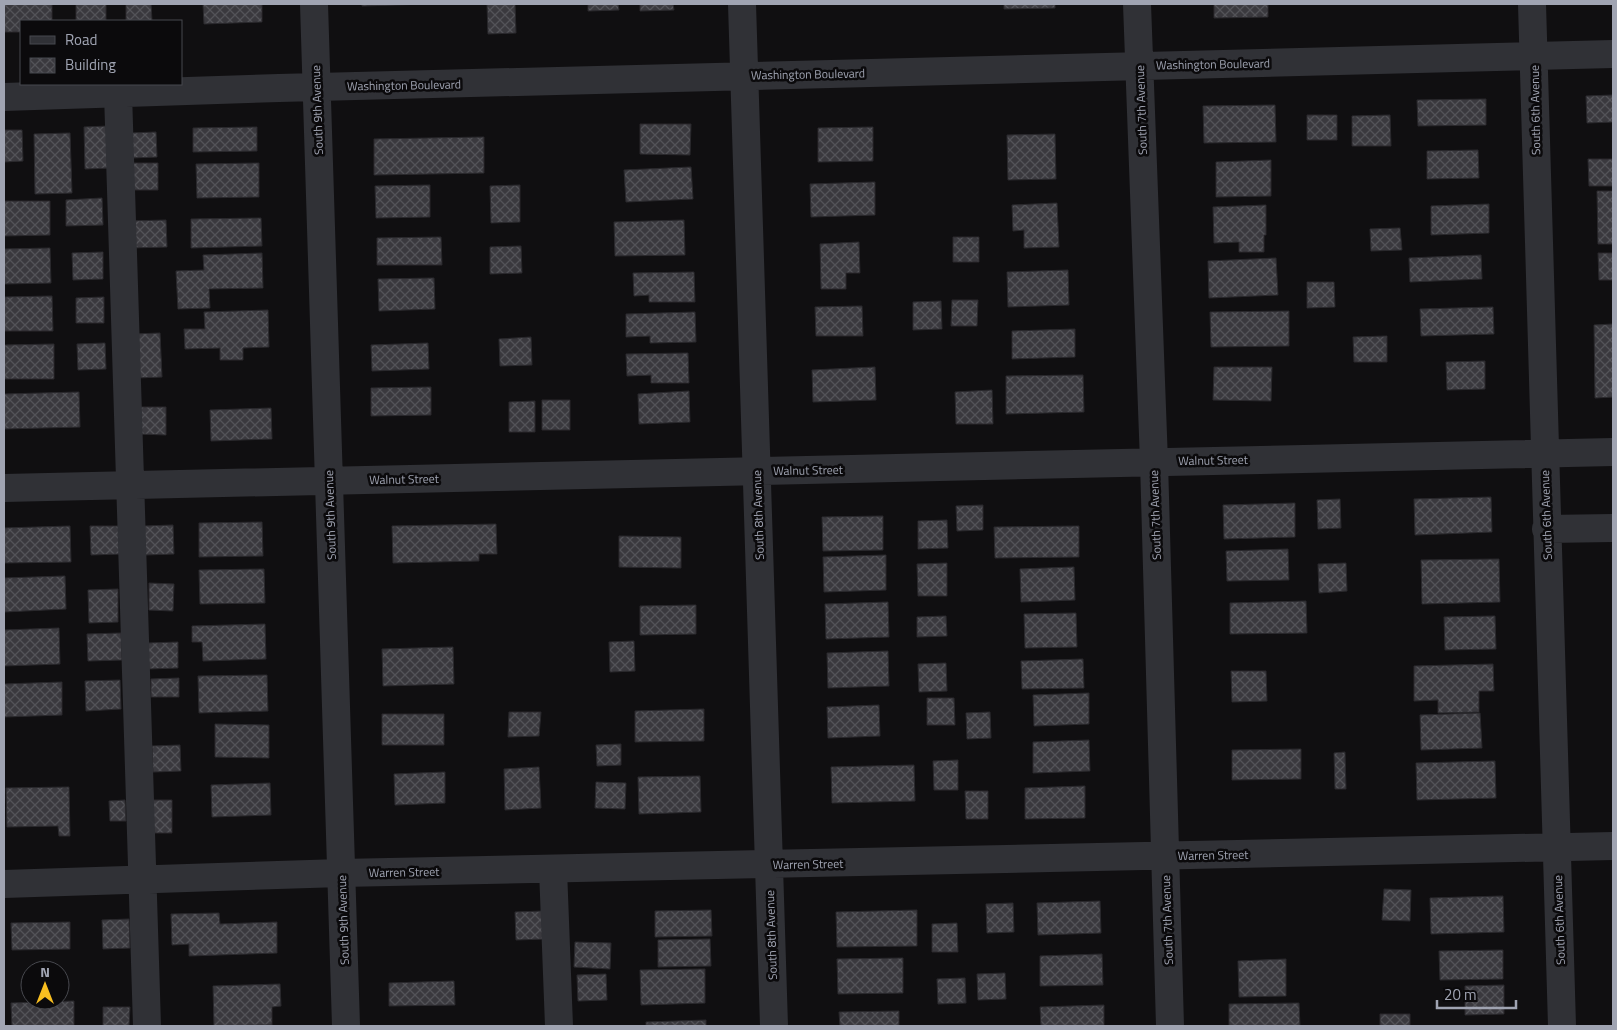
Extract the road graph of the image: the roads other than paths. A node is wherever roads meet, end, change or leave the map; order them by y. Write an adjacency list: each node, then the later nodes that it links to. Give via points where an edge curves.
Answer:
1 (314, 4): 9 (street, South 9th Avenue)
2 (742, 4): 8 (street, South 8th Avenue)
3 (1137, 4): 7 (street, South 7th Avenue)
4 (1532, 4): 6 (street, South 6th Avenue)
5 (1613, 54): 6 (street, Washington Boulevard)
6 (1533, 56): 7 (street, Washington Boulevard); 13 (street, South 6th Avenue)
7 (1139, 66): 8 (street, Washington Boulevard); 14 (street, South 7th Avenue)
8 (744, 76): 9 (street, Washington Boulevard); 15 (street, South 8th Avenue)
9 (316, 87): 10 (street, Washington Boulevard); 16 (street, South 9th Avenue)
10 (118, 93): 11 (street, Washington Boulevard); 17 (street)
11 (4, 97)
12 (1613, 452): 13 (street, Walnut Street)
13 (1544, 453): 14 (street, Walnut Street); 20 (street, South 6th Avenue)
14 (1154, 462): 15 (street, Walnut Street); 23 (street, South 7th Avenue)
15 (757, 471): 16 (street, Walnut Street); 24 (street, South 8th Avenue)
16 (329, 481): 17 (street, Walnut Street); 26 (street, South 9th Avenue)
17 (130, 486): 18 (street, Walnut Street); 27 (street)
18 (4, 488)
19 (1613, 528): 20 (street)
20 (1546, 529): 22 (street, South 6th Avenue)
21 (1613, 846): 22 (street, Warren Street)
22 (1556, 848): 23 (street, Warren Street); 34 (street, South 6th Avenue)
23 (1165, 856): 24 (street, Warren Street); 33 (street, South 7th Avenue)
24 (769, 864): 25 (street, Warren Street); 32 (street, South 8th Avenue)
25 (553, 869): 26 (street, Warren Street); 31 (street)
26 (341, 873): 27 (street, Warren Street); 30 (street, South 9th Avenue)
27 (143, 880): 28 (street, Warren Street); 29 (street)
28 (4, 884)
29 (147, 1026)
30 (346, 1026)
31 (559, 1026)
32 (774, 1026)
33 (1170, 1026)
34 (1562, 1026)

